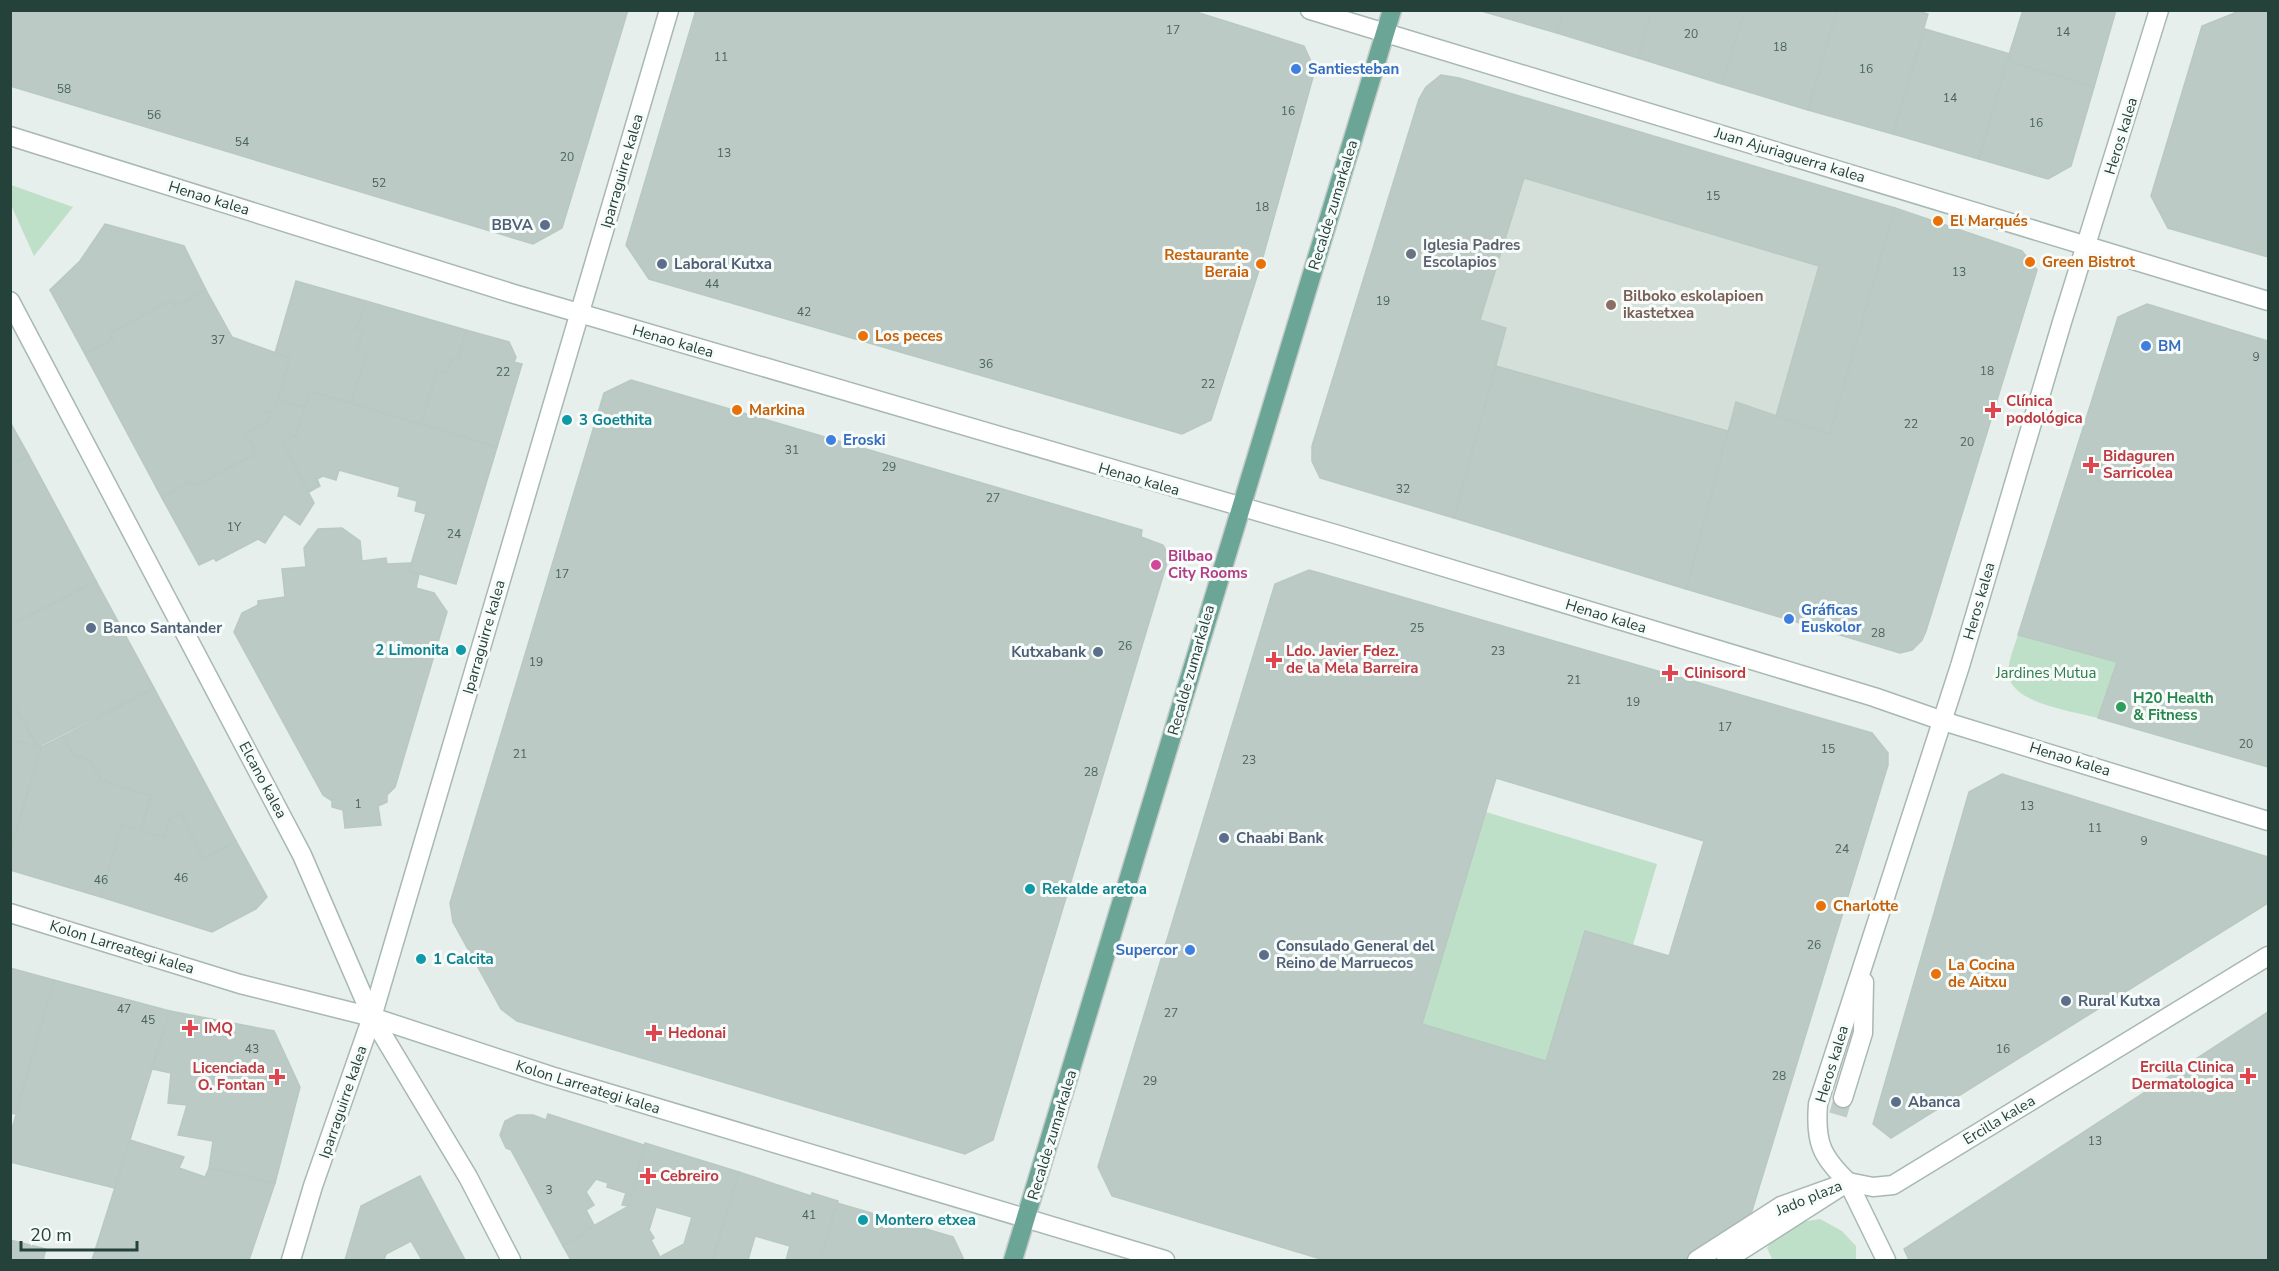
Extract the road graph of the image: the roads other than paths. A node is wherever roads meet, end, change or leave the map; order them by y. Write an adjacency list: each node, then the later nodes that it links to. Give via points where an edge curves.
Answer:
1 (669, 10): 10 (street, Iparraguirre kalea)
2 (1310, 10): 5 (street, Juan Ajuriaguerra kalea)
3 (1392, 10): 5 (main road, Recalde zumarkalea)
4 (2159, 10): 7 (street, Heros kalea)
5 (1385, 34): 7 (street, Juan Ajuriaguerra kalea); 11 (main road, Recalde zumarkalea)
6 (10, 135): 10 (street, Henao kalea)
7 (2087, 245): 9 (street, Juan Ajuriaguerra kalea); 12 (street, Heros kalea)
8 (10, 301): 17 (street, Elcano kalea, via 302,855)
9 (2268, 301)
10 (578, 313): 11 (street, Henao kalea); 17 (street, Iparraguirre kalea)
11 (1240, 507): 12 (street, Henao kalea); 20 (main road, Recalde zumarkalea)
12 (1942, 721): 13 (street, Henao kalea); 16 (street, Heros kalea)
13 (2268, 821)
14 (10, 913): 17 (street, Kolon Larreategi kalea, via 240,984)
15 (2268, 956): 19 (street, Ercilla kalea, via 1893,1185 1873,1187)
16 (1863, 968): 18 (street, via 1863,1033); 19 (street, Heros kalea, via 1818,1104 1816,1127 1820,1149)
17 (372, 1017): 20 (street, Kolon Larreategi kalea, via 551,1076); 21 (street, Iparraguirre kalea); 22 (street, Elcano kalea, via 468,1177)
18 (1843, 1098)
19 (1848, 1182): 25 (street, Jado plaza, via 1781,1206); 26 (street); 27 (street, Jado plaza)
20 (1026, 1219): 23 (main road, Recalde zumarkalea); 24 (street, Kolon Larreategi kalea)
21 (291, 1260)
22 (511, 1260)
23 (1013, 1260)
24 (1165, 1260)
25 (1697, 1260)
26 (1726, 1260)
27 (1886, 1260)

